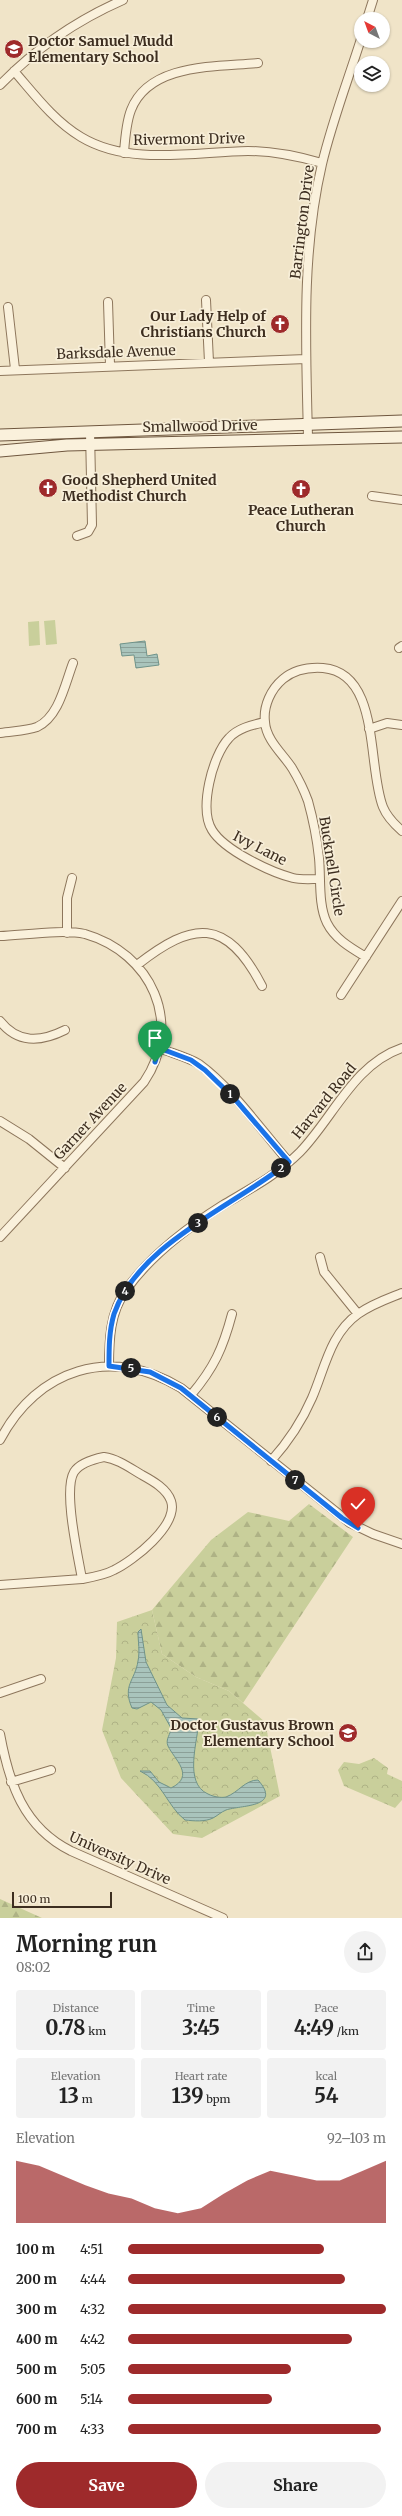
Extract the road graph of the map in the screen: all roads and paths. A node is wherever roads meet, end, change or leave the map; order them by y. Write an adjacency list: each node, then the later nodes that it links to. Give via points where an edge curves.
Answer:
1 (121, 0): 6 (street, via 63,31)
2 (373, 0): 3 (street)
3 (369, 12)
4 (358, 48): 9 (street, Barrington Drive)
5 (258, 63): 8 (street, via 182,71 153,84 139,97 130,112)
6 (14, 71): 7 (street); 8 (street, Rivermont Drive, via 70,130 95,144)
7 (0, 86)
8 (124, 152): 9 (street, Rivermont Drive, via 271,152)
9 (322, 163): 13 (street, Barrington Drive, via 308,258)
10 (206, 300): 14 (street)
11 (108, 302): 15 (street)
12 (8, 307): 16 (street)
13 (306, 359): 14 (street, Barksdale Avenue); 19 (street, Barrington Drive)
14 (209, 362): 15 (street, Barksdale Avenue)
15 (110, 365): 16 (street, Barksdale Avenue)
16 (14, 369): 17 (street, Barksdale Avenue)
17 (0, 371)
18 (402, 421): 19 (main road, Smallwood Drive)
19 (308, 425): 20 (main road, Smallwood Drive); 23 (street, Barrington Drive)
20 (90, 432): 21 (main road, Smallwood Drive); 24 (street)
21 (0, 435)
22 (402, 437): 23 (main road, Smallwood Drive)
23 (308, 438): 24 (main road, Smallwood Drive)
24 (90, 444): 25 (main road, Smallwood Drive); 28 (street, via 92,525 88,532)
25 (0, 451)
26 (372, 496): 27 (street)
27 (402, 500)
28 (77, 536)
29 (73, 663): 33 (street, via 59,700 48,718 32,728)
30 (265, 722): 32 (street, via 269,697 277,684 301,669 317,667 336,670 356,686 365,706); 36 (street, Bucknell Circle, via 270,737 297,777 307,800 319,857); 36 (street, Ivy Lane, via 239,730 225,743 208,788 206,811 209,825 220,840 234,851 293,878)
31 (402, 725): 32 (street, via 387,723)
32 (369, 729): 34 (street, via 381,801 388,816)
33 (0, 733)
34 (402, 831)
35 (72, 878): 38 (street, via 67,898)
36 (320, 879): 40 (street, Bucknell Circle, via 327,923 341,940)
37 (402, 901): 40 (street)
38 (67, 933): 39 (street, Garner Avenue); 41 (street, Garner Avenue, via 84,934 102,941)
39 (0, 936)
40 (366, 957): 43 (street)
41 (137, 965): 42 (street, via 177,938 194,934 211,935 226,940 239,950 251,965); 46 (street, Garner Avenue, via 148,979 158,1004 162,1024)
42 (262, 986)
43 (341, 995)
44 (0, 1021): 45 (street, via 16,1035 34,1040 46,1039)
45 (65, 1030)
46 (159, 1048): 49 (street, via 191,1060 205,1070 234,1098); 50 (street, Garner Avenue, via 144,1082)
47 (402, 1048): 49 (street, Harvard Road, via 382,1058 363,1073 313,1137)
48 (0, 1121): 50 (street, via 29,1139)
49 (289, 1162): 56 (street, Harvard Road, via 259,1185 193,1226 135,1278 124,1292 114,1314 109,1345)
50 (65, 1168): 51 (street, Garner Avenue)
51 (0, 1237)
52 (320, 1257): 55 (street, via 327,1276)
53 (402, 1293): 55 (street)
54 (232, 1314): 57 (street, via 215,1363)
55 (358, 1314): 59 (street, via 344,1327 333,1344 306,1411 291,1437)
56 (109, 1366): 57 (street, via 150,1372); 58 (street, via 79,1371 46,1386 14,1415)
57 (191, 1395): 59 (street)
58 (0, 1440)
59 (271, 1461): 60 (street, via 350,1523)
60 (402, 1544)
61 (82, 1579): 61 (street, via 70,1482 74,1472 81,1466 98,1459 110,1458 162,1488 171,1499 171,1513 168,1523 159,1534 124,1564 106,1574); 62 (street)
62 (0, 1585)
63 (41, 1679): 64 (street)
64 (0, 1693)
65 (0, 1734): 67 (street, University Drive)
66 (51, 1770): 67 (street)
67 (11, 1782): 68 (street, University Drive, via 32,1820 63,1847)
68 (223, 1918)

